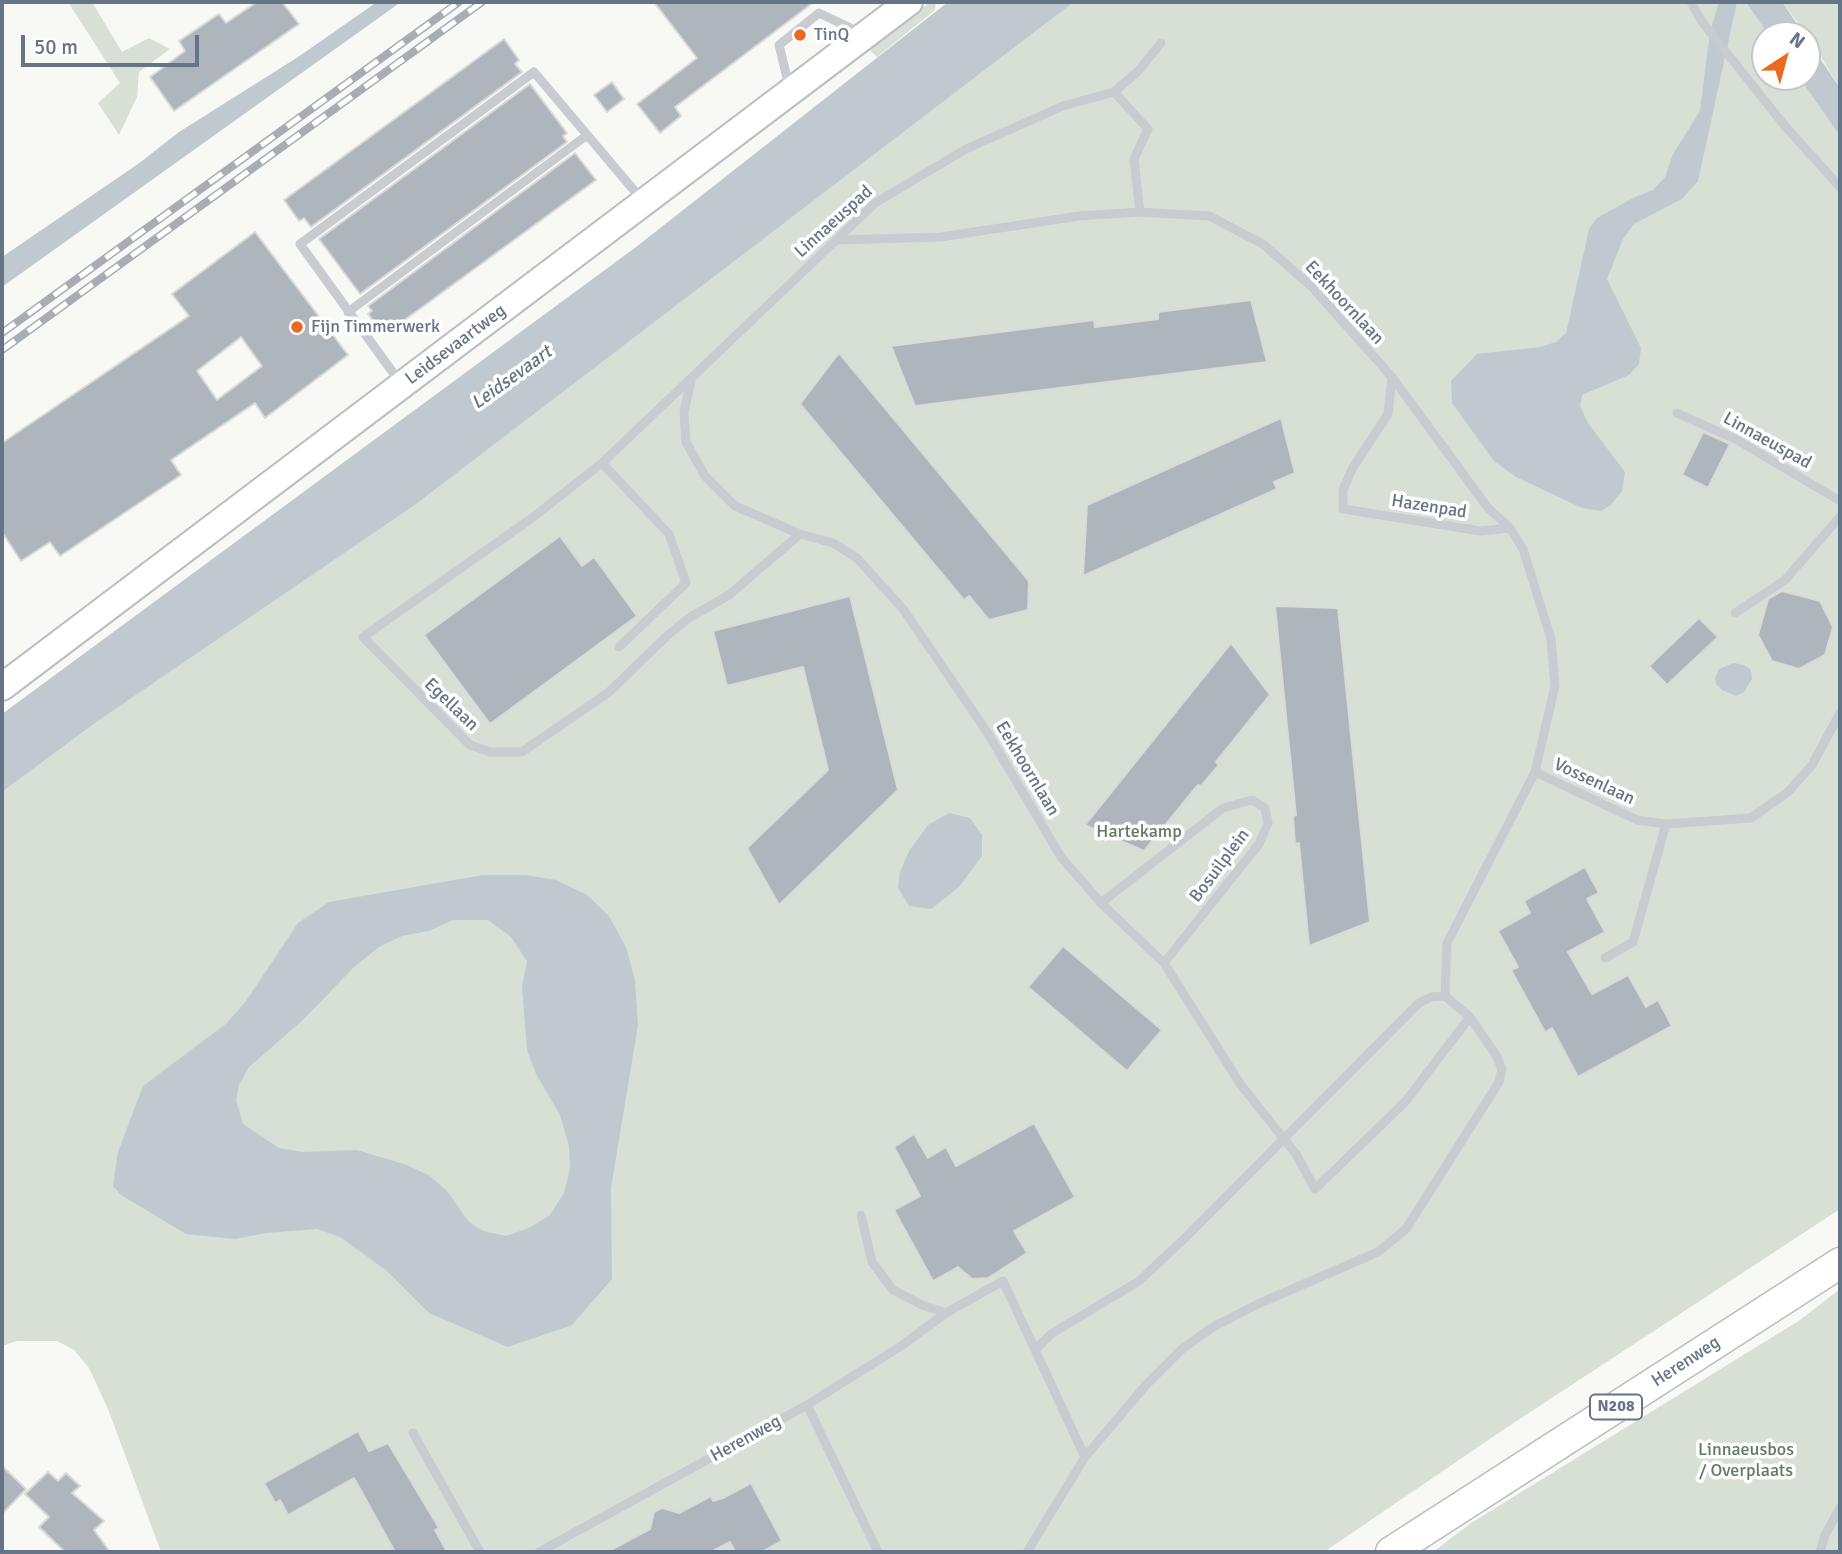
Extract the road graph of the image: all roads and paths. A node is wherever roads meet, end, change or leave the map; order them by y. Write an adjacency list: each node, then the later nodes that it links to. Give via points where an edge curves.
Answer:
1 (909, 2): 3 (street, Leidsevaartweg)
2 (1691, 2): 8 (lane, via 1785,126)
3 (865, 35): 5 (street, Leidsevaartweg); 5 (lane, via 819,13 779,45)
4 (1161, 43): 6 (lane, Linnaeuspad)
5 (790, 92): 9 (street, Leidsevaartweg)
6 (1114, 92): 10 (lane, via 1148,129 1134,159); 11 (lane, Linnaeuspad, via 1063,106 966,149 875,203)
7 (586, 136): 9 (lane); 12 (lane); 12 (lane, via 534,72 300,244)
8 (1840, 187)
9 (644, 202): 15 (street, Leidsevaartweg)
10 (1140, 212): 11 (lane, Eekhoornlaan, via 941,237); 14 (lane, Eekhoornlaan, via 1209,216 1263,244 1312,287)
11 (836, 240): 13 (lane, Linnaeuspad)
12 (348, 312): 15 (lane)
13 (693, 374): 17 (lane, Linnaeuspad); 21 (lane, Eekhoornlaan, via 684,412 686,442 705,476 735,506)
14 (1392, 377): 20 (lane, Eekhoornlaan, via 1488,508); 20 (lane, Hazenpad, via 1388,414 1352,469 1343,491 1343,509 1481,531)
15 (402, 385): 24 (street, Leidsevaartweg)
16 (1677, 412): 18 (lane, Linnaeuspad, via 1737,440)
17 (602, 463): 21 (lane, Egellaan, via 363,637 470,746 490,752 522,752 609,692 669,634 729,595); 23 (lane, via 669,534 685,583)
18 (1840, 501)
19 (1840, 517): 22 (lane, via 1785,580)
20 (1510, 528): 26 (lane, Eekhoornlaan, via 1523,549 1551,639 1555,686)
21 (800, 534): 28 (lane, Eekhoornlaan, via 833,543 857,558 902,609 988,732 1061,857)
22 (1735, 613)
23 (619, 647)
24 (2, 687)
25 (1840, 713): 27 (lane, Vossenlaan, via 1812,765 1788,792 1751,818)
26 (1535, 772): 27 (lane, Vossenlaan, via 1637,820); 31 (lane, Eekhoornlaan, via 1447,943)
27 (1665, 824): 29 (lane, via 1633,943)
28 (1101, 903): 30 (lane, Eekhoornlaan); 30 (lane, Bosuilplein, via 1223,808 1252,800 1265,808 1268,823 1259,844)
29 (1605, 958)
30 (1164, 963): 33 (lane, Eekhoornlaan, via 1241,1085)
31 (1445, 996): 32 (lane); 33 (lane, via 1419,1003)
32 (1470, 1017): 33 (lane, Eekhoornlaan, via 1405,1102 1315,1189); 40 (lane, via 1496,1055 1502,1069 1499,1082 1406,1228 1378,1252 1258,1304 1182,1349)
33 (1284, 1138): 37 (lane, via 1139,1281 1041,1341)
34 (861, 1215): 36 (lane, via 872,1262 893,1290)
35 (1838, 1270): 46 (main road, Herenweg / N208)
36 (946, 1313): 37 (lane, via 1003,1281); 38 (lane, Herenweg)
37 (1035, 1350): 40 (lane)
38 (807, 1405): 43 (lane, Herenweg); 44 (lane)
39 (413, 1433): 42 (lane)
40 (1085, 1457): 45 (lane)
41 (1840, 1508): 47 (lane)
42 (481, 1552)
43 (539, 1552)
44 (878, 1552)
45 (1027, 1552)
46 (1391, 1552)
47 (1820, 1552)

